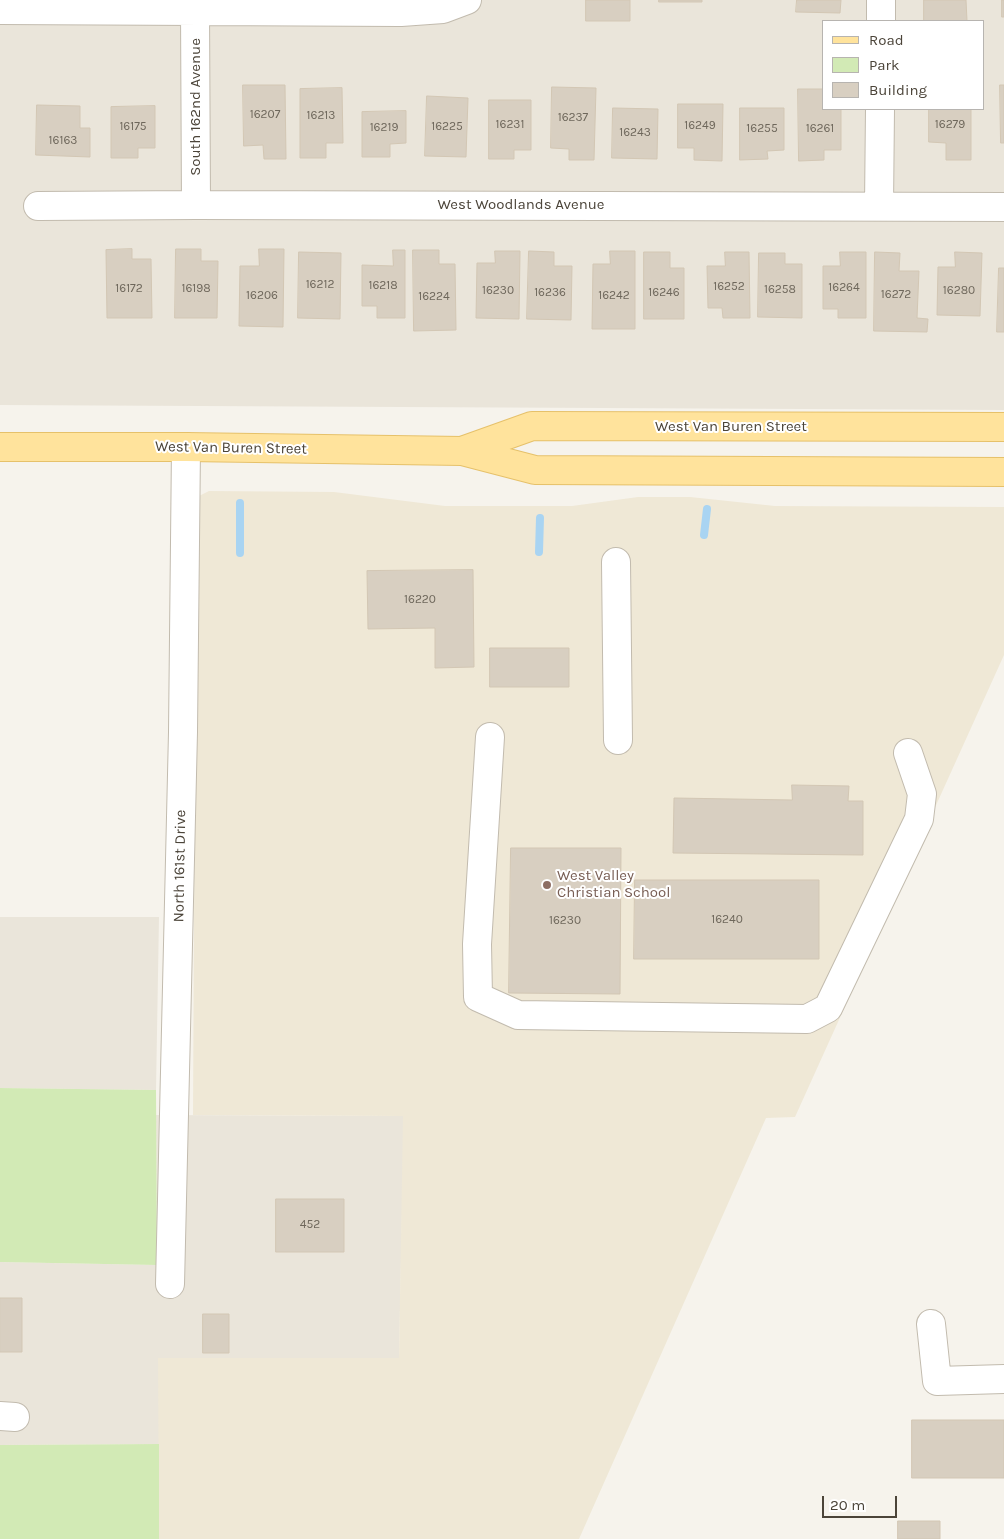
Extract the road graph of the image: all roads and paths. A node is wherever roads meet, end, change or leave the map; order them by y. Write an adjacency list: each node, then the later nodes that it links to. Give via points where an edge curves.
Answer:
1 (467, 0): 4 (street, via 443,10 402,12)
2 (881, 0): 5 (street)
3 (0, 10): 4 (street)
4 (195, 10): 7 (street, South 162nd Avenue)
5 (881, 20)
6 (880, 110): 9 (street)
7 (196, 204): 8 (street, West Woodlands Avenue); 9 (street, West Woodlands Avenue)
8 (38, 206)
9 (879, 206): 10 (street, West Woodlands Avenue)
10 (1004, 207)
11 (1004, 427): 14 (main road, West Van Buren Street, via 532,426)
12 (0, 447): 13 (main road, West Van Buren Street)
13 (186, 447): 14 (main road, West Van Buren Street); 20 (street, North 161st Drive)
14 (462, 451): 15 (main road, West Van Buren Street, via 535,470)
15 (1004, 472)
16 (616, 562): 18 (street)
17 (490, 737): 19 (street, via 477,944 478,997 518,1015 807,1019 828,1008 919,819 922,794)
18 (618, 740)
19 (908, 753)
20 (170, 1284)
21 (931, 1324): 22 (street, via 937,1381)
22 (1004, 1379)

